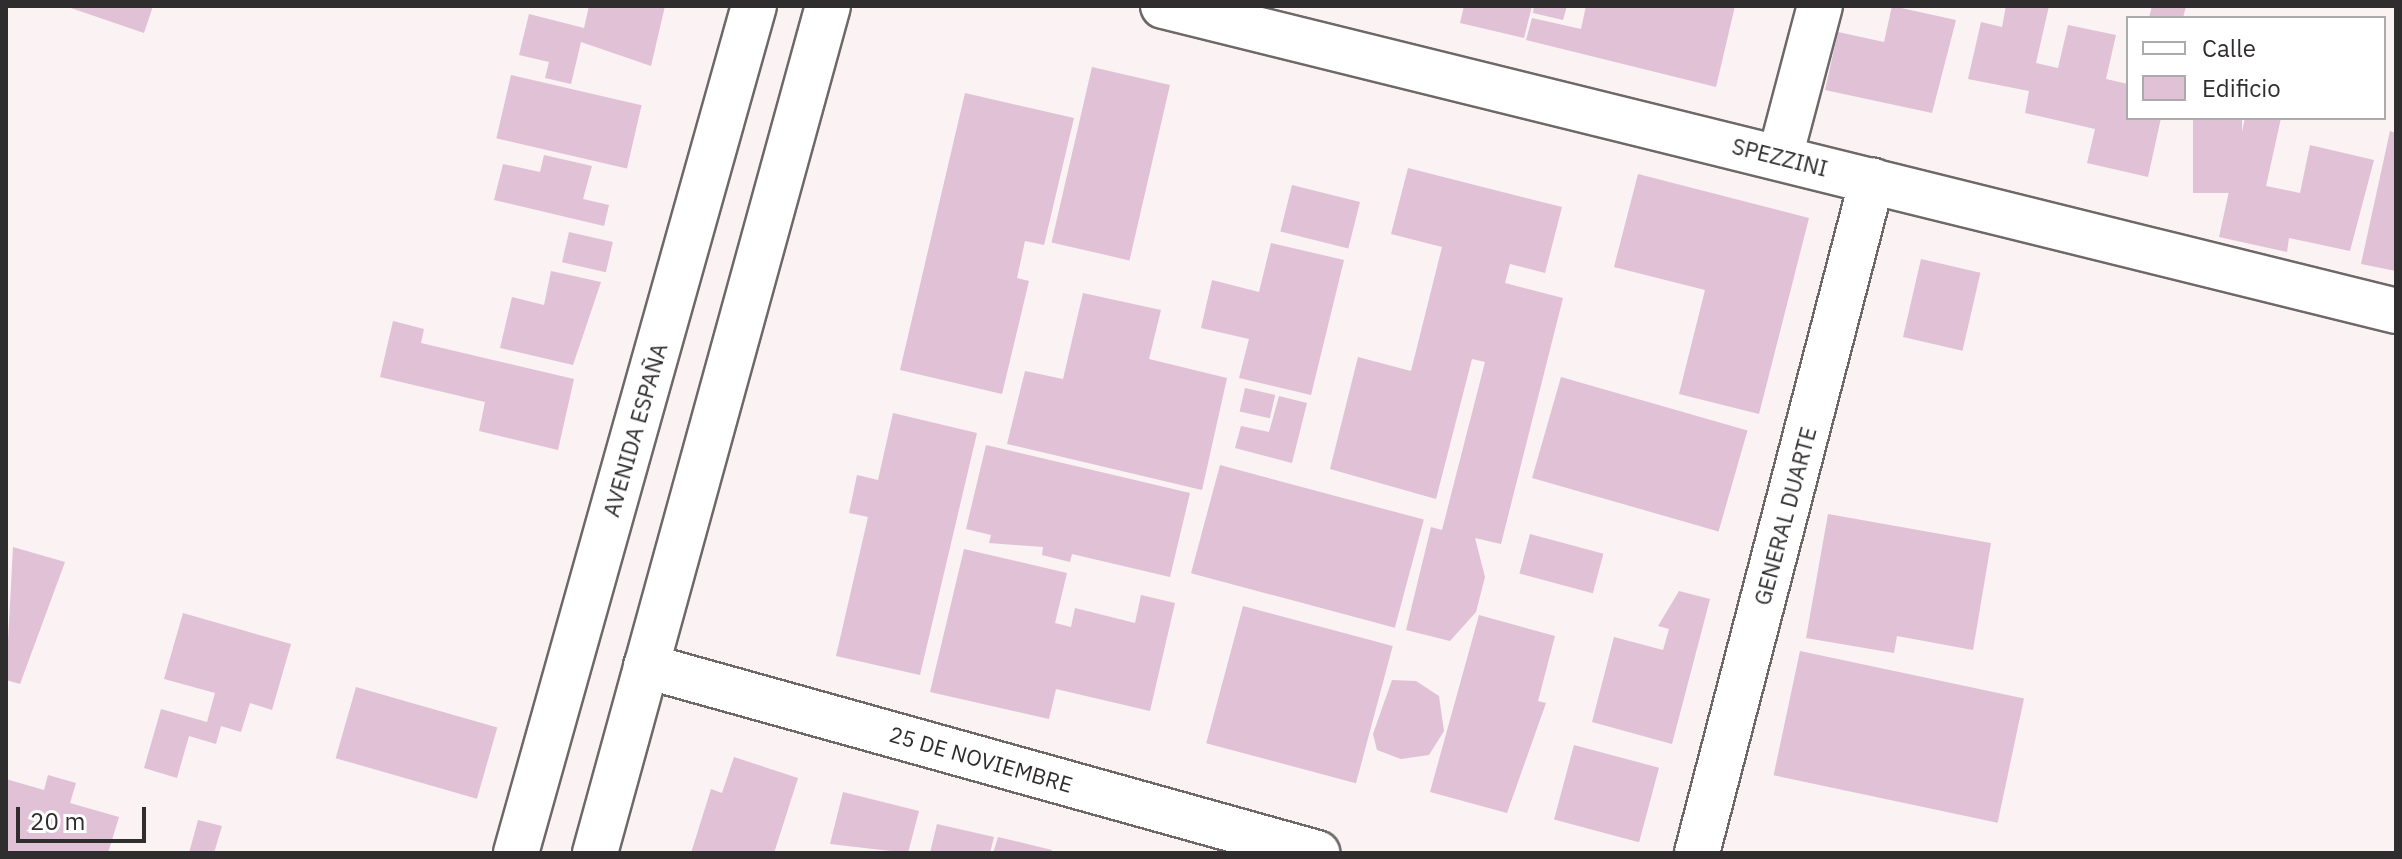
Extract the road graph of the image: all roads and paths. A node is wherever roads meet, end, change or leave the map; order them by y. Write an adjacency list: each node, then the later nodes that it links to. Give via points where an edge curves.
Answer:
1 (754, 6): 9 (street, AVENIDA ESPAÑA)
2 (828, 6): 8 (street)
3 (1163, 6): 5 (street, SPEZZINI)
4 (1820, 6): 5 (street)
5 (1780, 157): 6 (street, SPEZZINI)
6 (1872, 180): 7 (street, SPEZZINI); 12 (street, GENERAL DUARTE)
7 (2396, 311)
8 (646, 666): 10 (street); 11 (street, 25 DE NOVIEMBRE)
9 (516, 853)
10 (595, 853)
11 (1317, 853)
12 (1697, 853)

